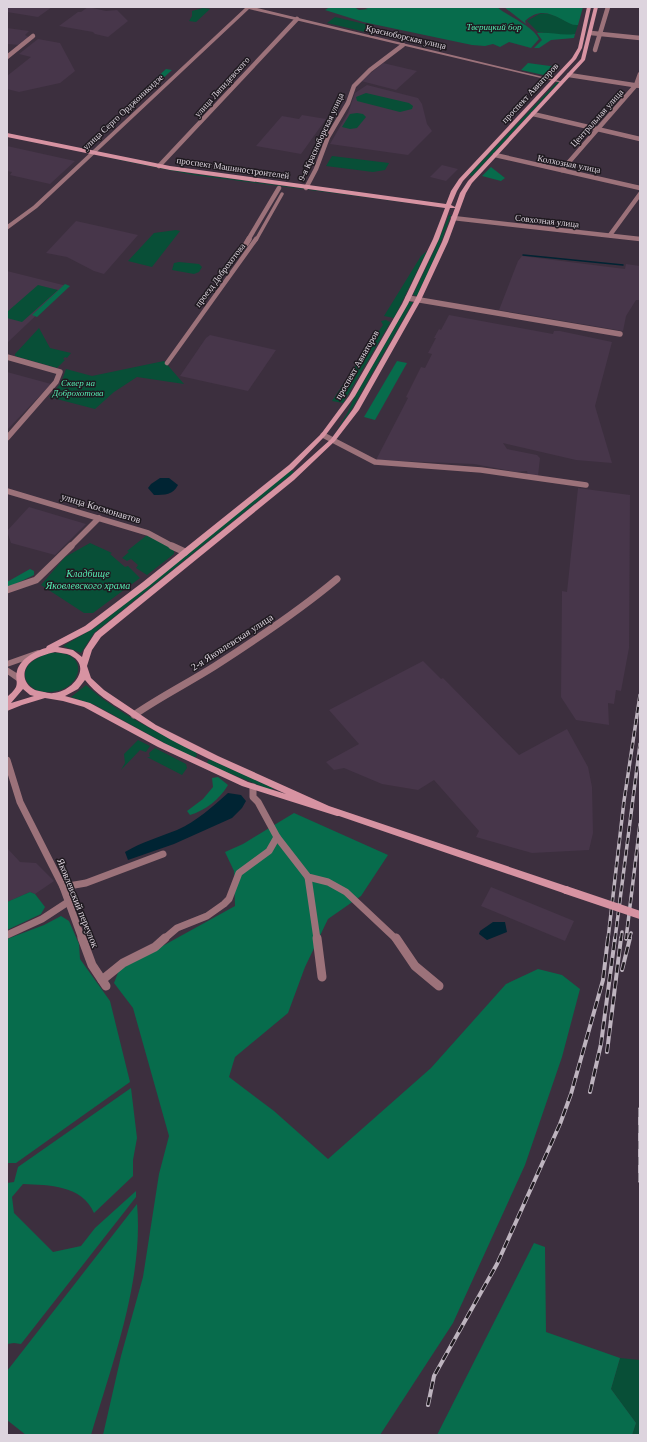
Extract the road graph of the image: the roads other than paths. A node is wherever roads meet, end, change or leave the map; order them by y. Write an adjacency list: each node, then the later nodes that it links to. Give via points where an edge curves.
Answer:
1 (248, 7): 5 (street, Красноборская улица); 25 (street, улица Серго Орджоникидзе)
2 (589, 7): 13 (main road, проспект Авиаторов, via 580,48)
3 (596, 7): 6 (main road, проспект Авиаторов)
4 (608, 7): 7 (street)
5 (297, 19): 10 (street, Красноборская улица); 27 (street, улица Ляпидевского)
6 (591, 33): 7 (street); 14 (main road, проспект Авиаторов, via 583,59)
7 (600, 34): 9 (street); 11 (street)
8 (33, 36): 12 (street)
9 (640, 38)
10 (404, 44): 17 (street, Красноборская улица); 30 (street, 9-я Красноборская улица, via 360,79 348,96 348,102 328,137)
11 (595, 50)
12 (7, 57)
13 (570, 65): 14 (street); 17 (main road, проспект Авиаторов)
14 (577, 67): 16 (main road, проспект Авиаторов)
15 (640, 74): 19 (street, Центральная улица)
16 (569, 75): 18 (main road, проспект Авиаторов); 19 (street)
17 (555, 80): 18 (street, Красноборская улица); 34 (main road, проспект Авиаторов, via 461,180)
18 (562, 82): 20 (main road, проспект Авиаторов)
19 (638, 86): 21 (street, Центральная улица)
20 (533, 114): 21 (street); 26 (main road, проспект Авиаторов)
21 (598, 129): 23 (street); 28 (street, Центральная улица)
22 (7, 135): 25 (main road, проспект Машиностроителей)
23 (640, 139)
24 (7, 140): 25 (main road, проспект Машиностроителей)
25 (91, 155): 27 (main road, проспект Машиностроителей); 29 (main road, проспект Машиностроителей, via 167,172); 37 (street, улица Серго Орджоникидзе, via 35,207)
26 (495, 155): 28 (street, Колхозная улица); 35 (main road, проспект Авиаторов, via 470,182)
27 (159, 166): 30 (main road, проспект Машиностроителей)
28 (562, 170): 31 (street, Колхозная улица)
29 (279, 188): 34 (main road, проспект Машиностроителей); 40 (street, проезд Доброхотова)
30 (306, 188): 34 (main road, проспект Машиностроителей)
31 (640, 188)
32 (282, 194): 45 (street, проезд Доброхотова, via 253,245)
33 (640, 194): 38 (street)
34 (447, 209): 35 (main road, проспект Машиностроителей); 41 (main road, проспект Авиаторов)
35 (457, 210): 36 (main road, проспект Авиаторов)
36 (453, 218): 38 (street, Совхозная улица); 42 (main road, проспект Авиаторов)
37 (7, 228)
38 (610, 235): 39 (street, Совхозная улица)
39 (640, 238)
40 (246, 244)
41 (408, 298): 42 (street); 46 (main road, проспект Авиаторов, via 352,396)
42 (418, 300): 43 (street); 48 (main road, проспект Авиаторов, via 356,410)
43 (620, 334)
44 (7, 357): 47 (street, via 60,372 56,382)
45 (167, 363)
46 (323, 435): 48 (street); 52 (main road, проспект Авиаторов, via 290,467)
47 (7, 438)
48 (334, 440): 49 (street, via 375,462 481,470); 57 (main road, проспект Авиаторов, via 292,478 98,635 86,654)
49 (586, 485)
50 (7, 491): 51 (street, улица Космонавтов)
51 (99, 518): 52 (street, улица Космонавтов, via 153,534); 54 (street, via 36,580)
52 (185, 552): 55 (main road, проспект Авиаторов, via 88,628)
53 (337, 579): 63 (street, 2-я Яковлевская улица, via 304,607 215,666 167,692)
54 (7, 590)
55 (40, 652): 56 (street); 57 (main road, via 55,649 70,652 78,657); 59 (main road, via 23,666)
56 (7, 664)
57 (84, 668): 60 (main road, via 81,680 74,688); 63 (main road, via 94,687)
58 (7, 670): 59 (street)
59 (21, 680): 60 (main road, via 33,693); 61 (main road, via 18,689)
60 (49, 696): 62 (main road, via 26,700); 65 (main road, via 87,705 183,757)
61 (7, 702)
62 (7, 708)
63 (134, 715): 66 (main road, via 215,758)
64 (7, 760): 70 (street, Яковлевский переулок, via 20,802)
65 (253, 787): 66 (main road); 67 (street, via 253,797)
66 (337, 812): 72 (main road, bridge)
67 (277, 837): 69 (street); 71 (street, Яковлевский переулок, via 269,851 239,873 224,904 207,916 176,928 156,948 124,963 104,983 92,965)
68 (163, 854): 70 (street, via 86,883)
69 (308, 877): 74 (street); 75 (street, via 328,882 346,892 394,936 415,966)
70 (63, 887): 71 (street, Яковлевский переулок)
71 (68, 902): 73 (street, via 42,919)
72 (640, 915)
73 (7, 935)
74 (322, 977)
75 (439, 986)

